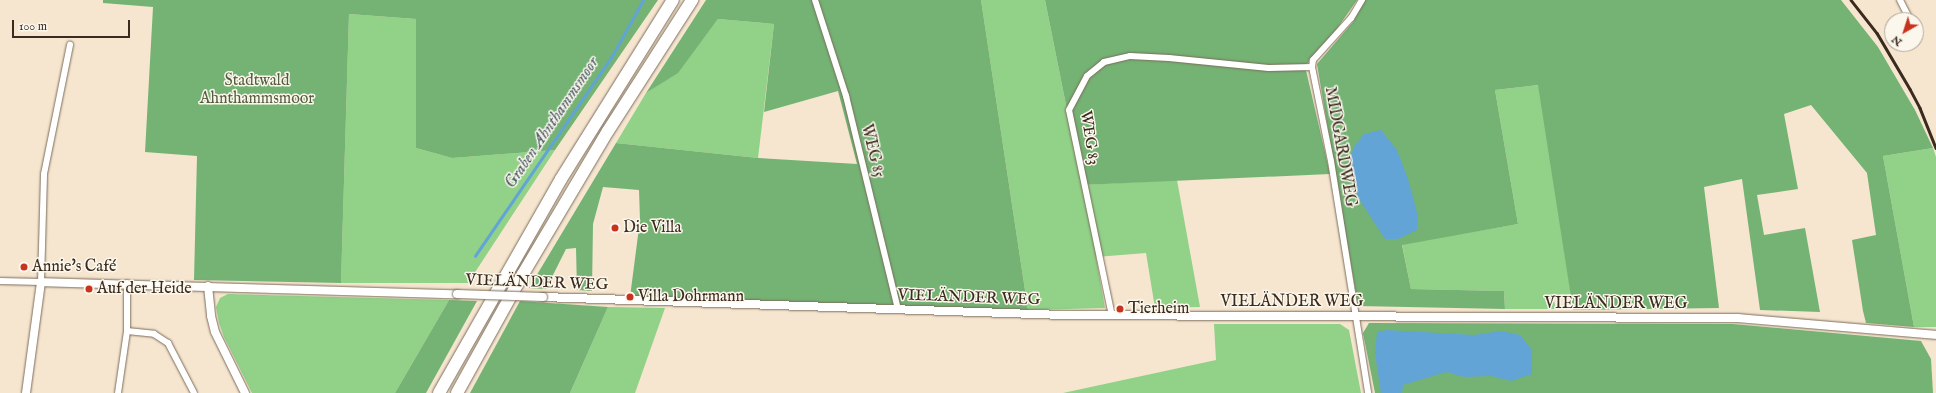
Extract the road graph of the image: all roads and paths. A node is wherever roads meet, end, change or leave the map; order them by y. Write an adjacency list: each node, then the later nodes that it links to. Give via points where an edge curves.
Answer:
1 (673, 0): 23 (highway, via 561,179)
2 (692, 0): 24 (highway, via 522,274)
3 (815, 0): 13 (street, WEG 85, via 846,96)
4 (1362, 0): 8 (street, MIDGARDWEG, via 1351,18 1313,60)
5 (1900, 0): 6 (street)
6 (1906, 12)
7 (70, 45): 10 (street, via 44,174)
8 (1312, 67): 14 (street, WEG 83, via 1269,68 1130,56 1104,62 1087,76 1069,110); 15 (street, MIDGARDWEG, via 1331,161)
9 (0, 281): 10 (street, VIELÄNDER WEG)
10 (41, 282): 11 (street, VIELÄNDER WEG); 19 (street)
11 (127, 283): 12 (street, VIELÄNDER WEG); 16 (street)
12 (208, 286): 13 (street, VIELÄNDER WEG, bridge); 22 (street, via 215,332)
13 (898, 310): 14 (street, VIELÄNDER WEG)
14 (1112, 316): 15 (street, VIELÄNDER WEG)
15 (1355, 316): 17 (street, VIELÄNDER WEG, via 1738,318); 25 (street, MIDGARDWEG)
16 (127, 331): 20 (street); 21 (street, via 154,334 168,343)
17 (1936, 335): 18 (street)
18 (1936, 340)
19 (26, 393)
20 (118, 393)
21 (194, 393)
22 (245, 393)
23 (439, 393)
24 (456, 393)
25 (1368, 393)

